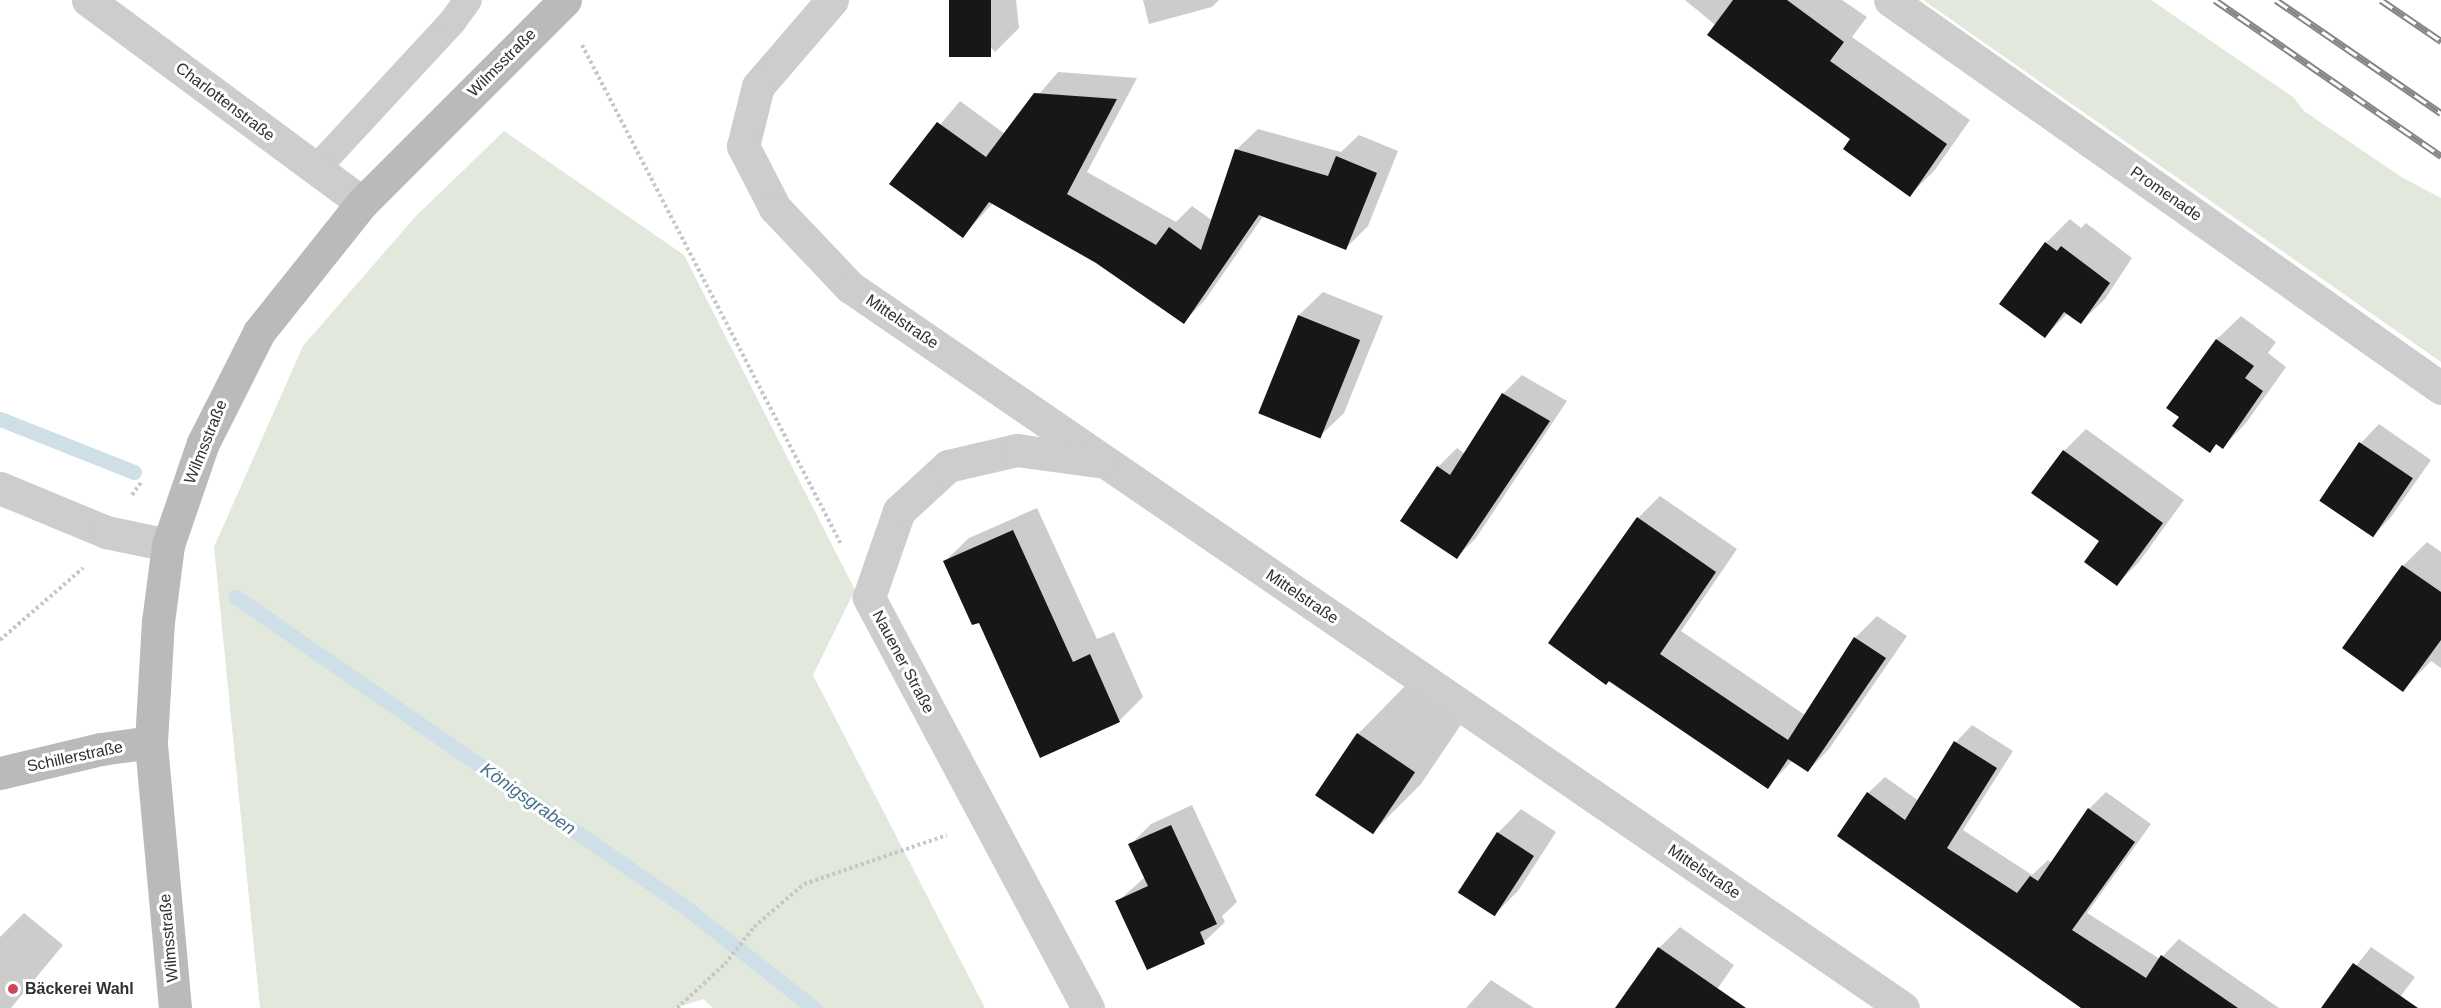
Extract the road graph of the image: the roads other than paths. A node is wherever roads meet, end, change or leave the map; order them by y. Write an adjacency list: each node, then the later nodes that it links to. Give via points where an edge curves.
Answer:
1 (88, 0): 6 (street, Charlottenstraße)
2 (468, 0): 6 (lane)
3 (565, 0): 7 (street, Wilmsstraße)
4 (832, 0): 9 (street, Mittelstraße, via 758,86 743,146 775,208 850,287)
5 (1890, 0): 8 (street, Promenade)
6 (315, 170): 7 (street, Charlottenstraße)
7 (362, 203): 11 (street, Wilmsstraße, via 259,332 203,443)
8 (2441, 388)
9 (1106, 463): 15 (street, Nauener Straße, via 1017,450 948,466 899,511 869,597); 16 (street, Mittelstraße)
10 (0, 488): 11 (street, via 105,532)
11 (168, 545): 12 (street, Wilmsstraße)
12 (150, 742): 13 (street, Schillerstraße, via 101,749); 14 (street, Wilmsstraße)
13 (0, 773)
14 (175, 1008)
15 (1088, 1008)
16 (1903, 1008)

